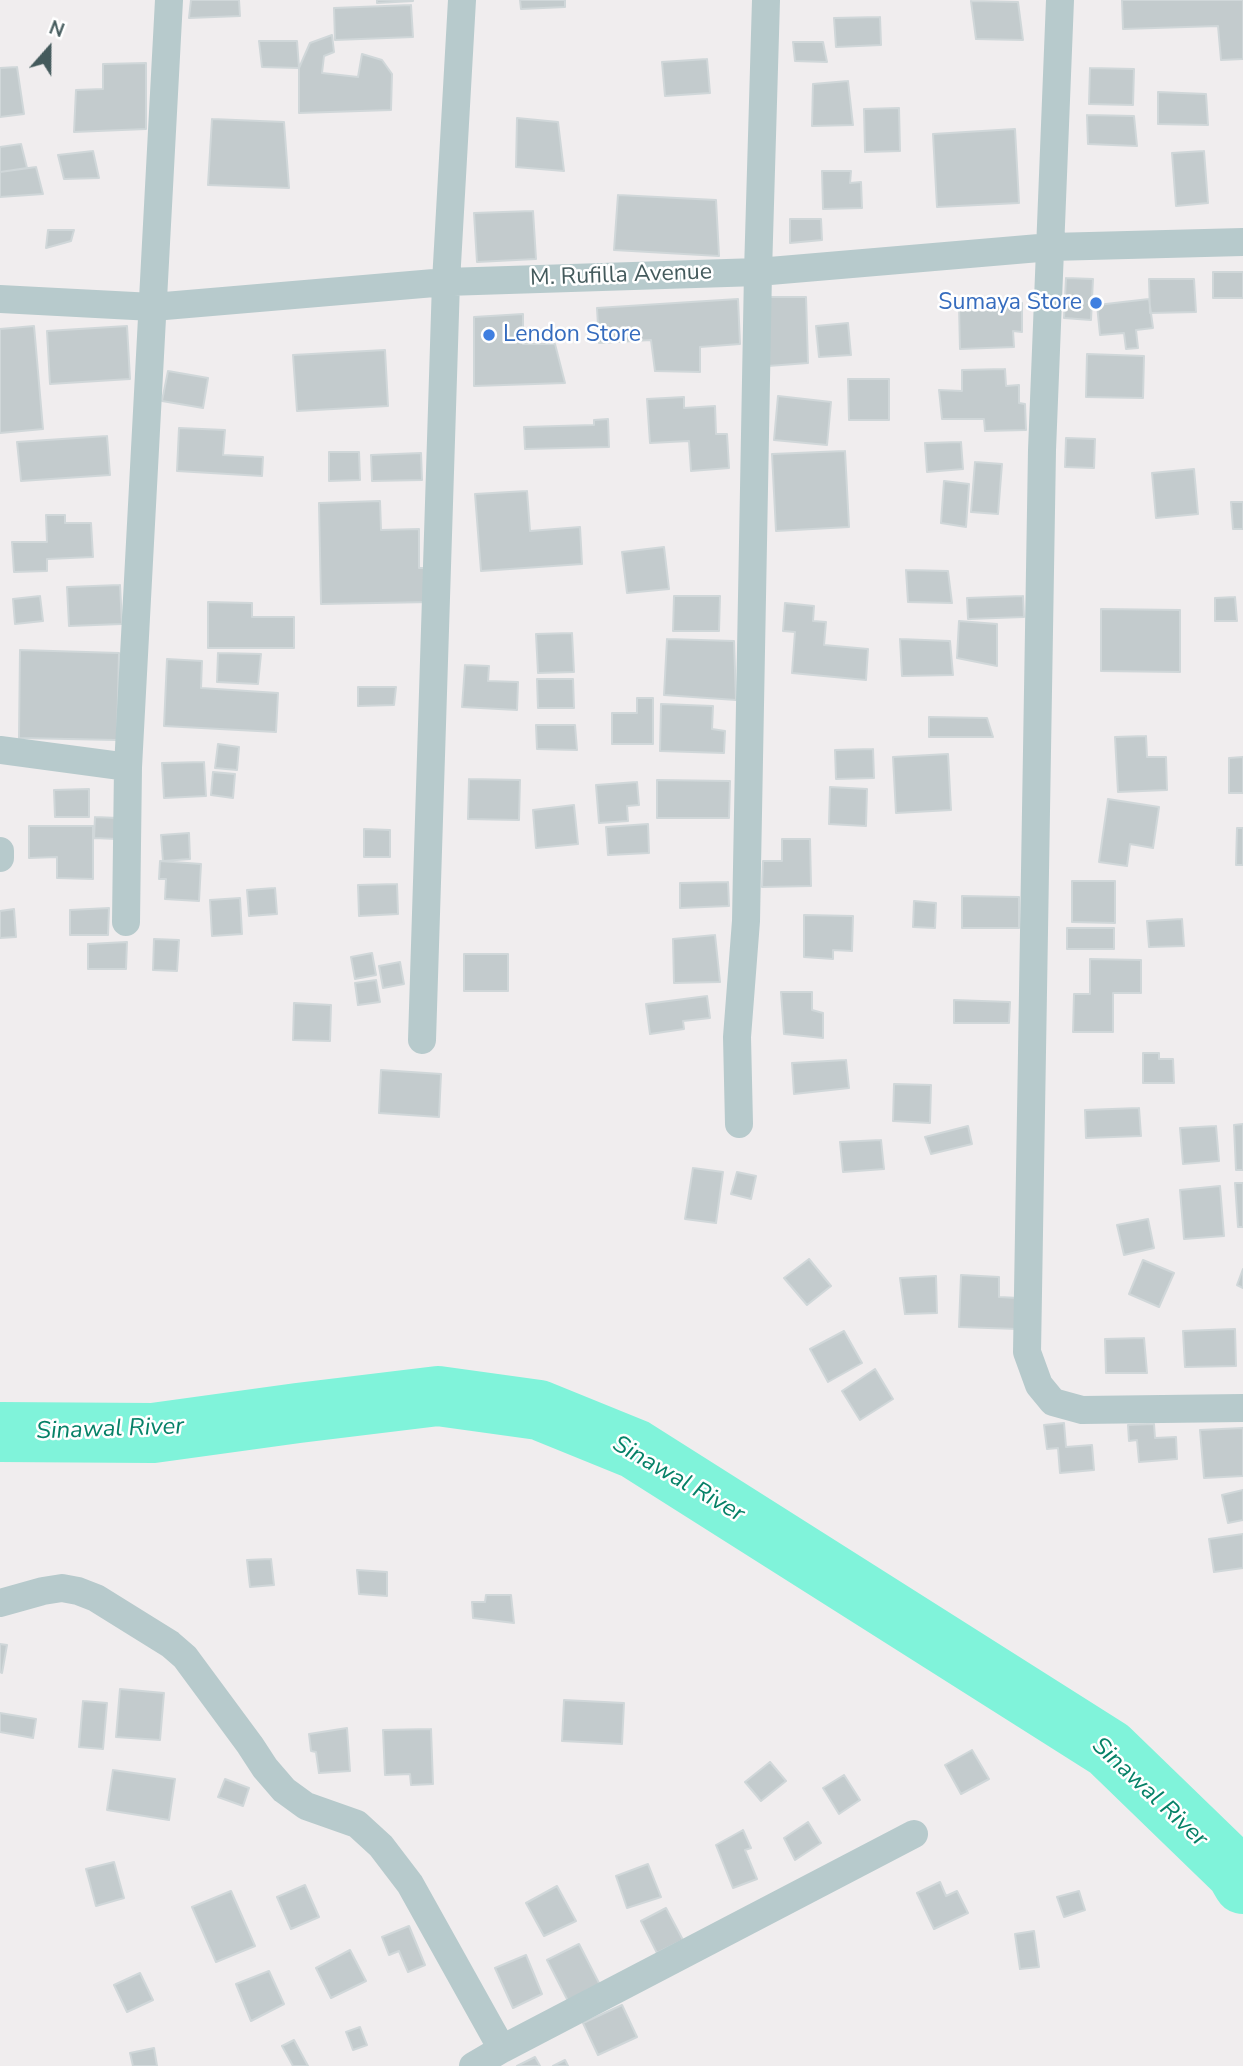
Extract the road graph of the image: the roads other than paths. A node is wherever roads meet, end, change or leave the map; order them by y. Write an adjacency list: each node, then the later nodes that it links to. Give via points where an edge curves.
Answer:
1 (169, 0): 10 (street)
2 (462, 0): 8 (street)
3 (766, 0): 7 (street)
4 (1060, 0): 6 (street)
5 (1243, 242): 6 (street, M. Rufilla Avenue)
6 (1051, 247): 7 (street, M. Rufilla Avenue); 18 (street, via 1042,450 1027,1352 1039,1385 1053,1402 1082,1409)
7 (758, 272): 8 (street, M. Rufilla Avenue); 17 (street, via 746,922 737,1037)
8 (446, 282): 10 (street, M. Rufilla Avenue); 16 (street)
9 (0, 299): 10 (street, M. Rufilla Avenue)
10 (153, 307): 12 (street)
11 (0, 750): 12 (street)
12 (128, 767): 15 (street)
13 (0, 851): 14 (street)
14 (0, 858)
15 (126, 922)
16 (422, 1040)
17 (739, 1124)
18 (1243, 1408)
19 (0, 1604): 21 (street, via 43,1591 78,1591 185,1657 284,1790 306,1806 357,1824 410,1884)
20 (914, 1834): 21 (street)
21 (488, 2060)

